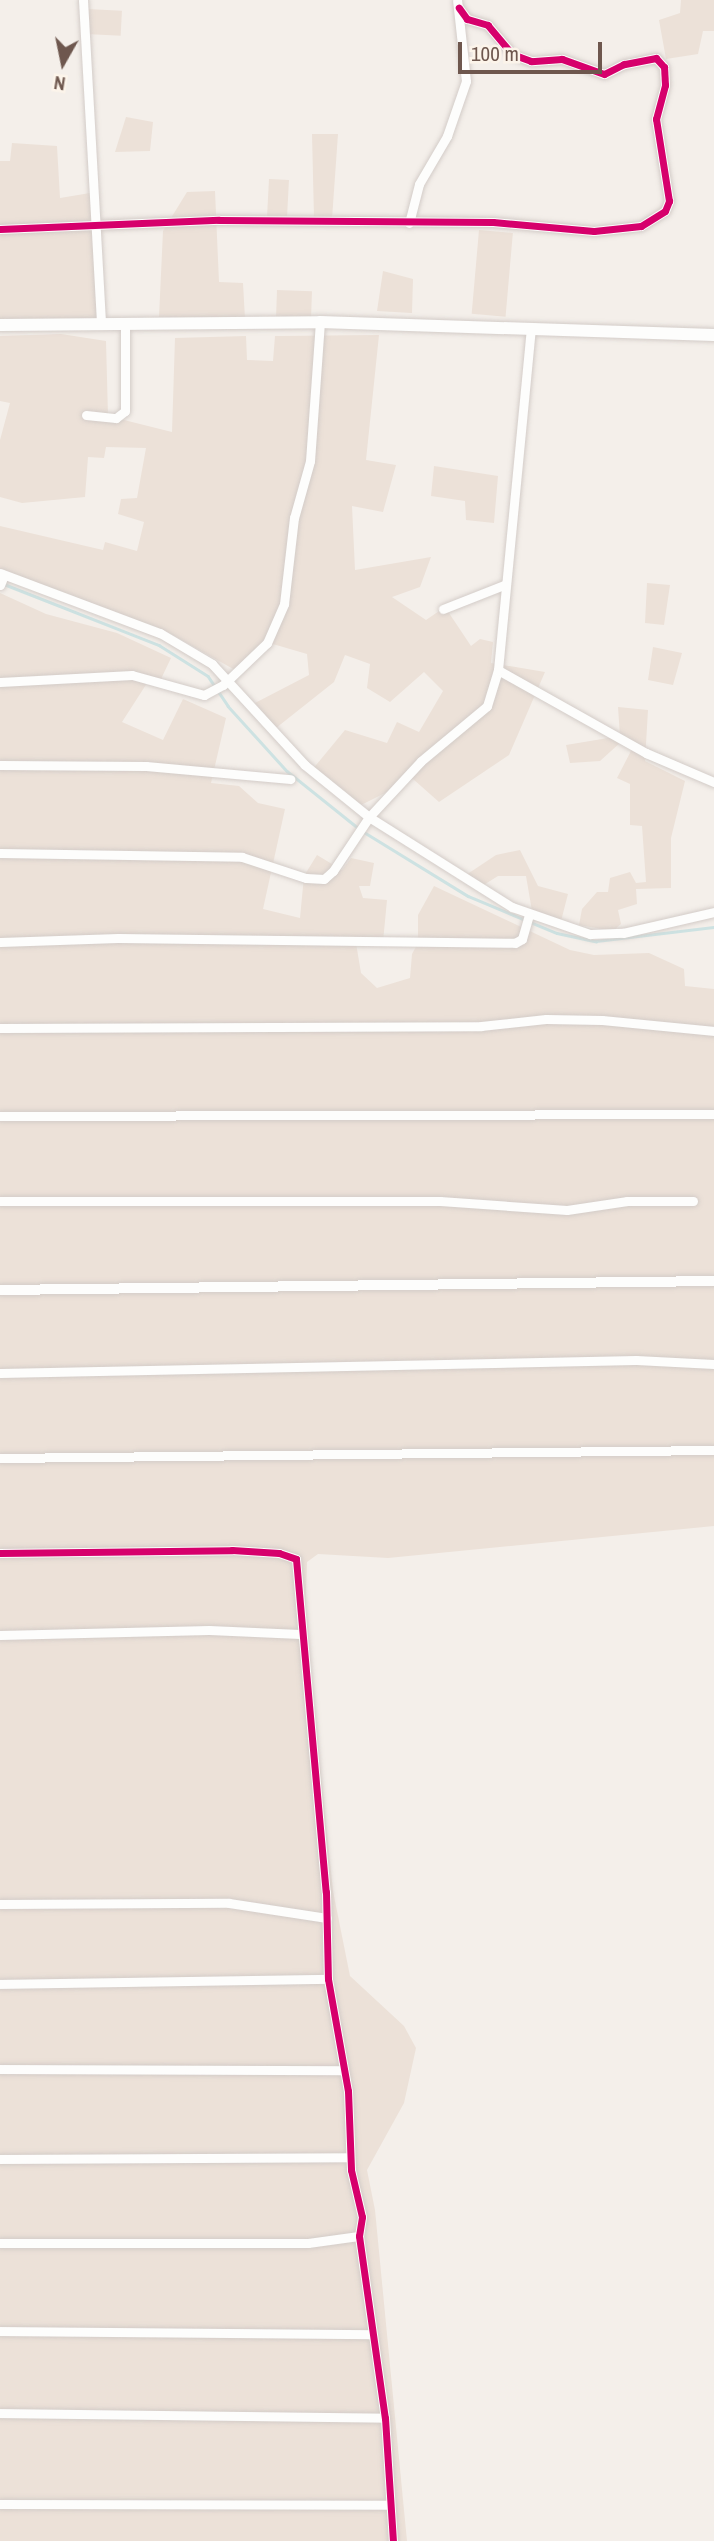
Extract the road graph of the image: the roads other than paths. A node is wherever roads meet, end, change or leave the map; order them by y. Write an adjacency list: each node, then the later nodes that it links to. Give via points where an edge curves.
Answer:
1 (83, 0): 3 (street)
2 (458, 4): 4 (street, via 466,80 463,94 447,135 419,184); 4 (street, via 467,19 488,25 512,54 531,61 562,60 604,74 624,64 656,58 664,67 665,85 656,119 669,201 664,211 641,226 594,231 493,222)
3 (97, 223): 4 (street, via 219,219); 5 (street); 8 (street)
4 (410, 223)
5 (0, 229)
6 (320, 322): 9 (main road); 10 (main road); 18 (street, via 310,461 293,518 284,604 267,643)
7 (0, 325): 8 (main road)
8 (101, 325): 9 (main road)
9 (125, 325): 12 (street, via 125,411 116,418)
10 (531, 328): 11 (main road); 14 (street)
11 (714, 335)
12 (86, 415)
13 (2, 578): 18 (street, via 160,633)
14 (504, 585): 15 (street); 16 (street)
15 (443, 610)
16 (498, 670): 21 (street, via 646,753); 22 (street, via 487,706 421,761)
17 (0, 682): 18 (street, via 132,675 204,695)
18 (226, 682): 22 (street, via 305,765)
19 (0, 765): 20 (street, via 146,766)
20 (290, 779)
21 (714, 782)
22 (369, 817): 23 (street, via 324,879 242,857); 25 (street, via 440,865)
23 (0, 853)
24 (714, 912): 25 (street, via 590,934)
25 (529, 915): 26 (street, via 522,939 514,943 118,938)
26 (0, 942)
27 (0, 1028): 28 (street, via 481,1026 560,1019)
28 (714, 1031)
29 (714, 1114): 30 (street)
30 (0, 1116)
31 (0, 1201): 32 (street, via 440,1201 567,1210 627,1201)
32 (693, 1201)
33 (714, 1281): 34 (street)
34 (0, 1290)
35 (714, 1364): 36 (street, via 636,1360)
36 (0, 1373)
37 (714, 1450): 38 (street)
38 (0, 1458)
39 (0, 1553): 40 (street, via 232,1550 291,1555 296,1559)
40 (300, 1634): 41 (street, via 209,1630); 43 (street)
41 (0, 1635)
42 (0, 1904): 43 (street, via 229,1903)
43 (327, 1918): 44 (street)
44 (328, 1979): 45 (street); 47 (street)
45 (0, 1984)
46 (0, 2069): 47 (street)
47 (343, 2070): 48 (street, via 348,2091)
48 (349, 2157): 49 (street); 50 (street, via 362,2217)
49 (0, 2159)
50 (359, 2235): 51 (street, via 308,2244); 53 (street)
51 (0, 2244)
52 (0, 2331): 53 (street)
53 (371, 2334): 55 (street)
54 (0, 2413): 55 (street)
55 (385, 2418): 57 (street)
56 (0, 2504): 57 (street)
57 (390, 2505): 58 (street)
58 (393, 2541)

